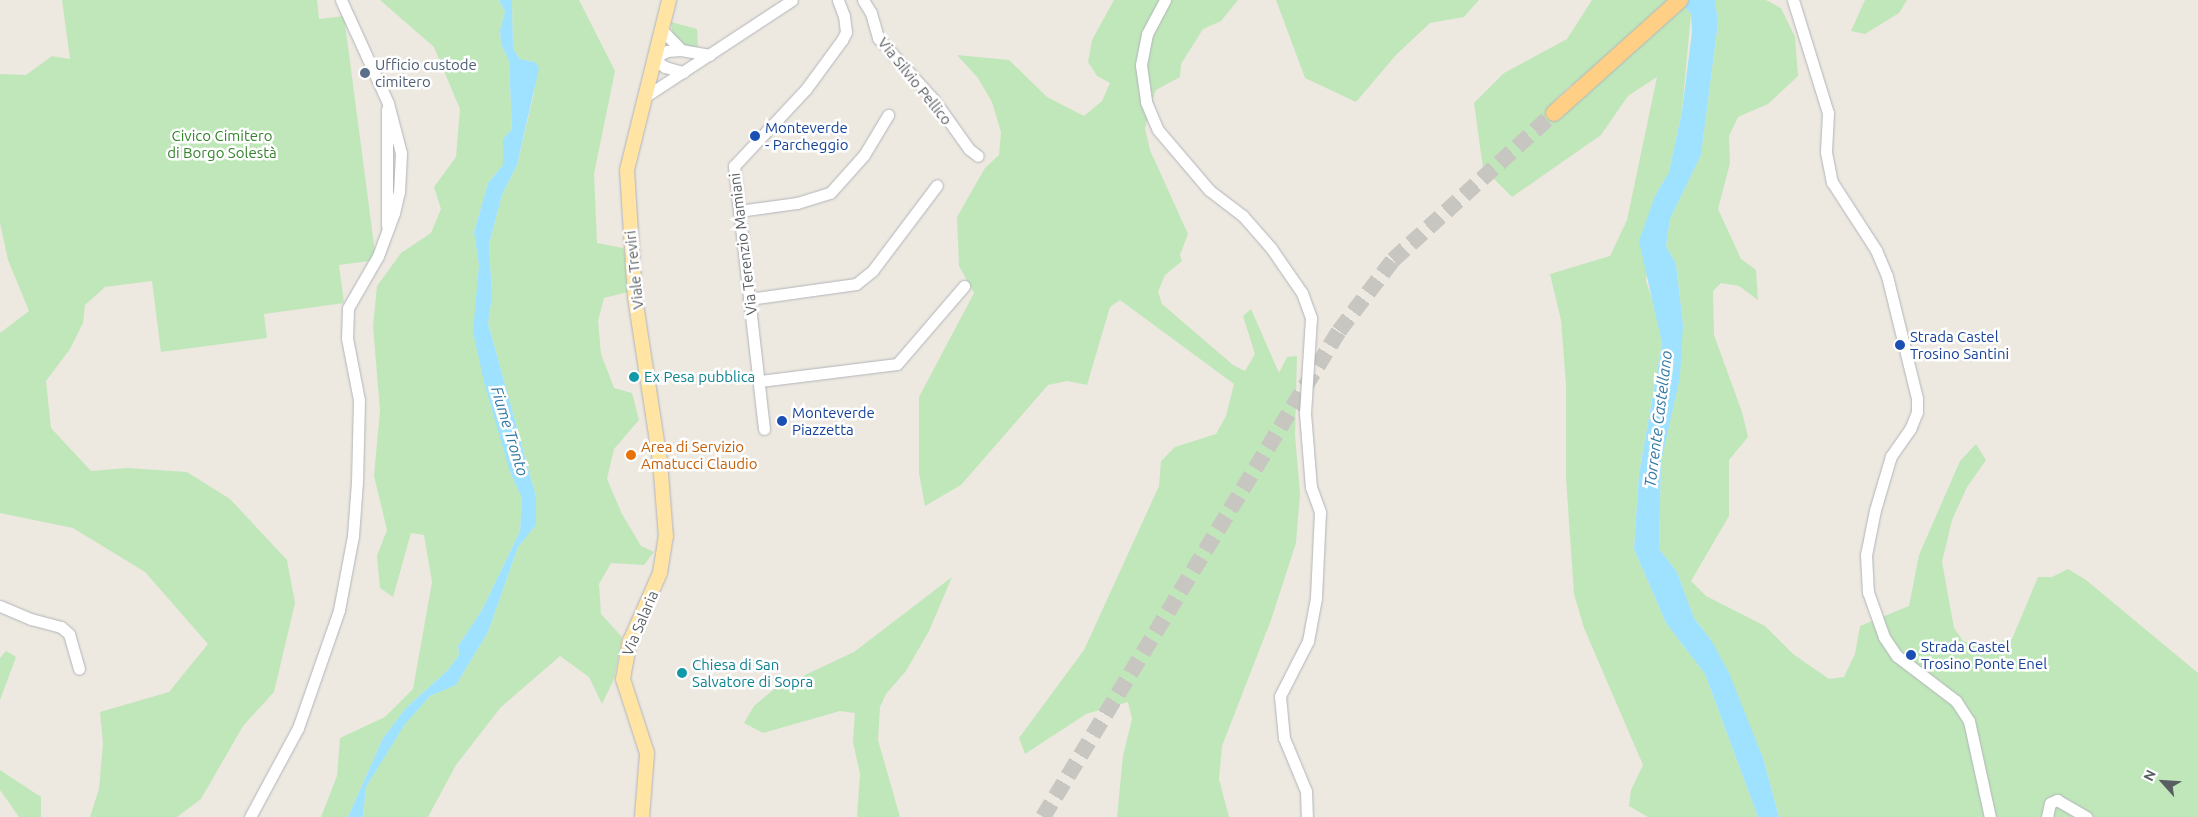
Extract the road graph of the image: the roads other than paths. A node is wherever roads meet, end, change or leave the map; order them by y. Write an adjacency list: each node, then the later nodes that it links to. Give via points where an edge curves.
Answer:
1 (341, 0): 15 (street)
2 (669, 0): 9 (main road, Viale Treviri)
3 (792, 0): 11 (street)
4 (838, 0): 22 (street, Via Terenzio Mamiani, via 846,32 842,40 806,89 734,166)
5 (864, 0): 18 (street, Via Silvio Pellico, via 878,38 934,100 969,149)
6 (1165, 0): 33 (street, via 1147,34 1141,66 1146,102 1158,130 1208,190 1243,216 1271,248 1302,293 1311,318 1305,414 1311,486 1320,512 1316,598 1308,641 1280,696 1284,738 1306,791)
7 (1680, 0): 16 (highway)
8 (1793, 0): 34 (street, via 1828,113 1826,152 1832,182 1876,250 1887,276 1917,398 1910,429 1892,456 1875,510 1866,555 1868,592 1884,637 1897,656 1956,701 1969,721)
9 (662, 30): 10 (street); 12 (main road, Viale Treviri)
10 (681, 50): 11 (street); 12 (street, via 668,51)
11 (710, 55): 13 (street)
12 (653, 58): 13 (street, via 665,67); 14 (main road, Viale Treviri)
13 (683, 72): 14 (street)
14 (642, 99): 28 (main road, Viale Treviri, via 627,170 627,206 635,296 660,461)
15 (388, 103): 20 (street); 21 (street, via 401,153)
16 (1554, 113)
17 (888, 116): 22 (street, via 864,155 830,193 797,204)
18 (978, 156)
19 (937, 185): 25 (street, via 873,270 856,284)
20 (386, 192): 21 (street); 23 (street)
21 (398, 192): 23 (street)
22 (739, 211): 25 (street, Via Terenzio Mamiani)
23 (387, 230): 31 (street, via 378,256 348,308 347,338 359,400 357,482 353,536 339,610 298,728)
24 (964, 286): 26 (street, via 896,364)
25 (749, 299): 26 (street, Via Terenzio Mamiani)
26 (760, 381): 27 (street, Via Terenzio Mamiani)
27 (764, 429)
28 (666, 544): 32 (main road, Via Salaria, via 656,585 630,641 623,679 647,753)
29 (0, 606): 30 (street, via 61,627 69,634)
30 (79, 669)
31 (250, 817)
32 (642, 817)
33 (1307, 817)
34 (1990, 817)
35 (2047, 817): 36 (street, via 2050,803 2057,800)
36 (2086, 817)

